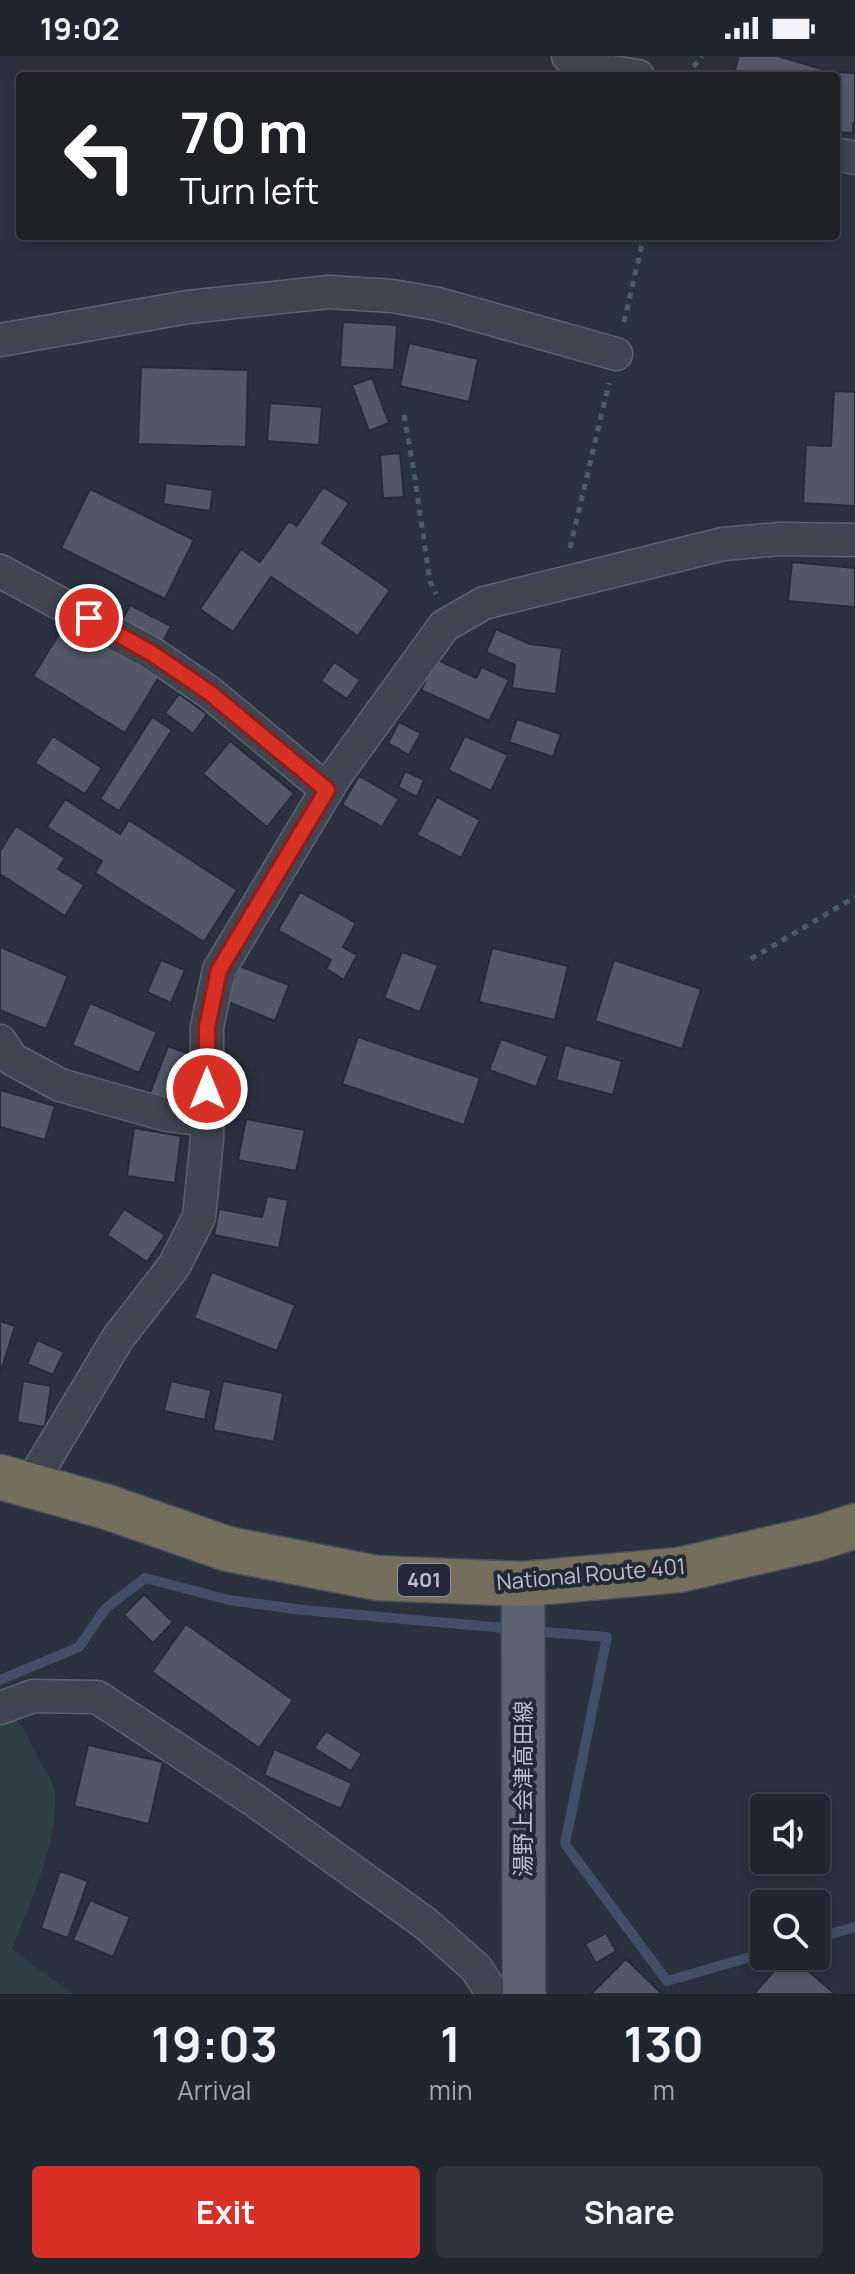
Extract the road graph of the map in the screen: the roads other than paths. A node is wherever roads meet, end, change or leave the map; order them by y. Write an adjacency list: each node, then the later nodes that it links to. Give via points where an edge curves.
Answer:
1 (568, 56): 2 (street)
2 (611, 72)
3 (0, 340): 4 (street, via 188,307 329,292 438,304)
4 (616, 354)
5 (855, 540): 7 (street, via 723,544 484,603 444,626)
6 (0, 571): 7 (street, via 153,654 210,693)
7 (327, 790): 9 (street, via 219,970 207,1027)
8 (4, 1057): 9 (street, via 60,1085 167,1115)
9 (207, 1120): 10 (street, via 199,1217 174,1266)
10 (15, 1481): 12 (highway, National Route 401 / 401, via 228,1549 377,1578)
11 (855, 1526): 12 (highway, National Route 401 / 401, via 679,1570)
12 (523, 1584): 15 (main road, 湯野上会津高田線)
13 (0, 1708): 14 (street, via 33,1696 97,1697 254,1800 425,1923 476,1968)
14 (493, 1994)
15 (524, 1994)

